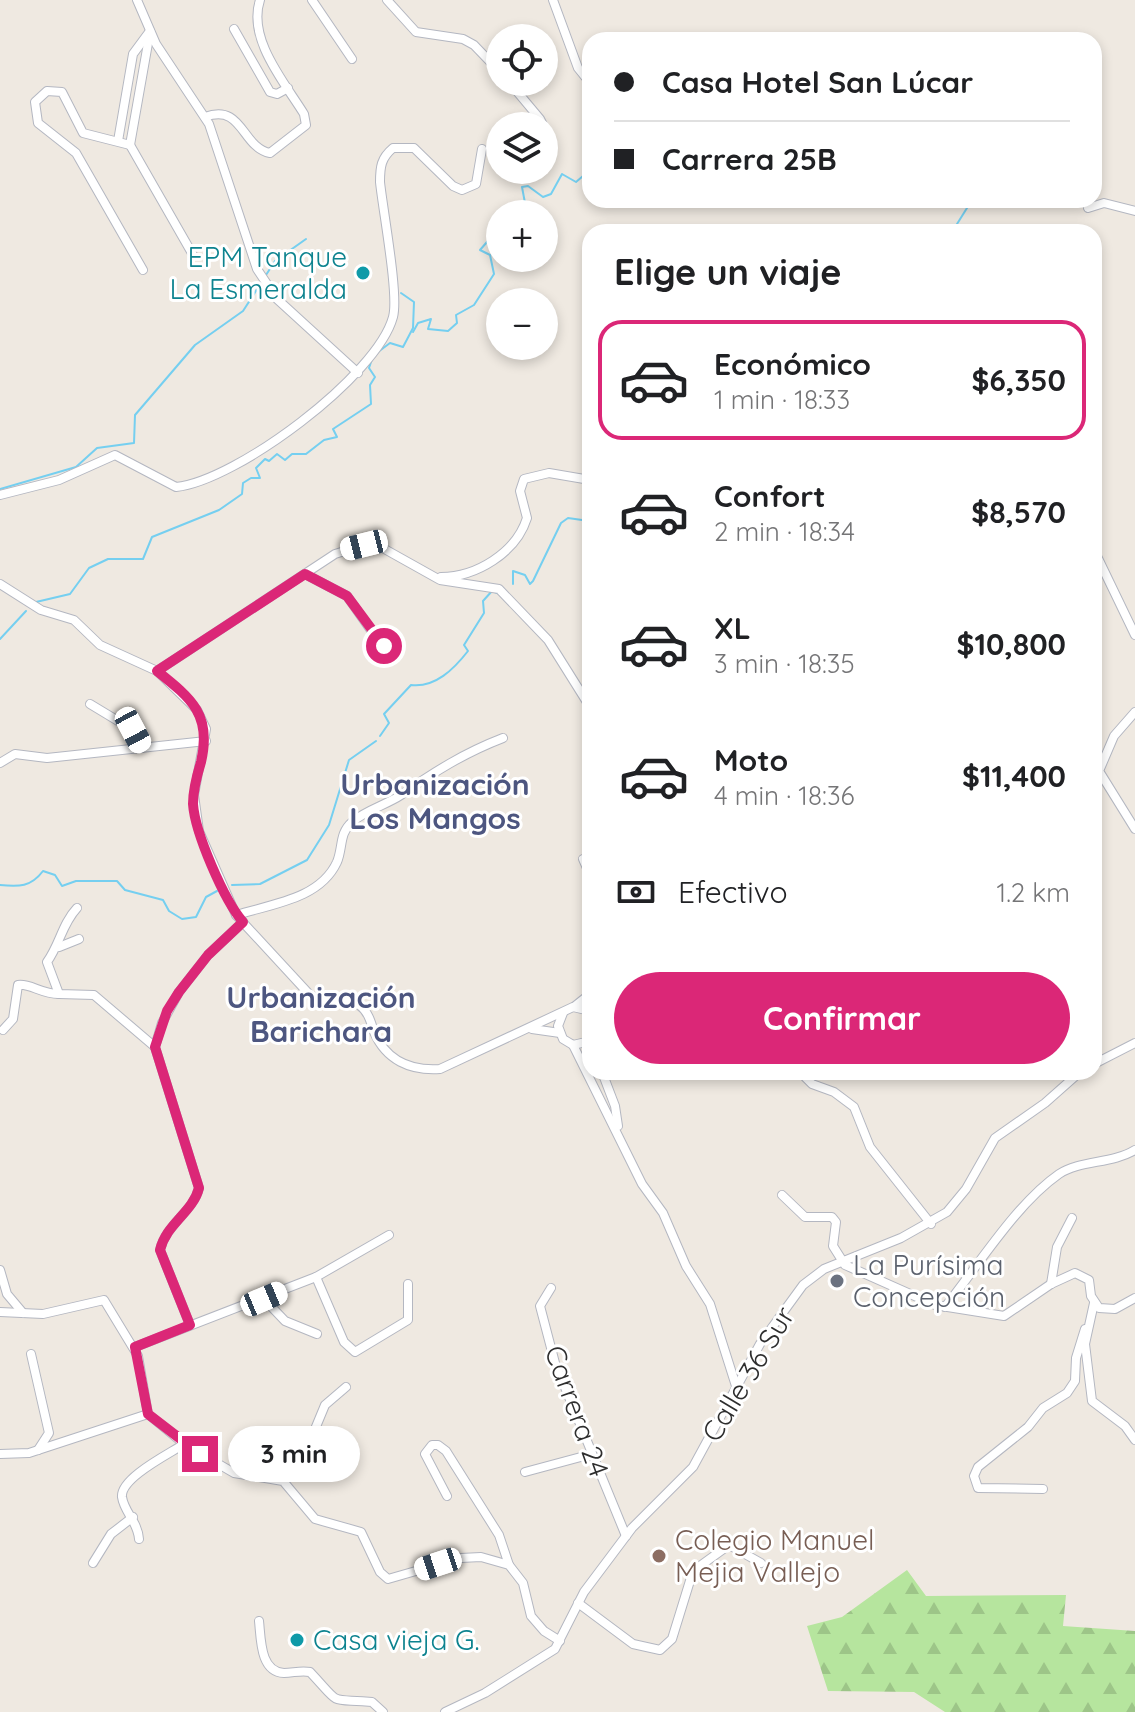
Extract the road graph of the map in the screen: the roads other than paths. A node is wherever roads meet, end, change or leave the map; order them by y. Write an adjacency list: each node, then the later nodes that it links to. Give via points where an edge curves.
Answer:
1 (137, 0): 7 (street)
2 (260, 0): 11 (street, via 258,23 265,47)
3 (312, 0): 9 (street)
4 (387, 0): 8 (street, via 416,32 463,39)
5 (553, 0): 10 (street)
6 (234, 29): 11 (street, via 270,92)
7 (150, 31): 14 (street); 15 (street, via 133,54); 16 (street)
8 (486, 57)
9 (352, 59)
10 (582, 73)
11 (288, 88): 14 (street, via 306,125 270,153 228,115)
12 (520, 96): 13 (street)
13 (532, 112)
14 (205, 117): 22 (street, via 257,269 277,299)
15 (118, 141): 16 (street); 21 (street, via 83,133 62,92 47,91 35,102 38,123 76,153)
16 (130, 145): 20 (street)
17 (482, 149): 22 (street, via 476,184 462,190 414,148 393,148 385,154 380,182 394,314)
18 (1102, 204): 19 (street)
19 (1135, 211)
20 (193, 255)
21 (143, 270)
22 (358, 373): 24 (street, via 250,458 184,486 168,484 115,455 59,480)
23 (582, 479): 27 (street, via 549,473 524,479 520,491 527,518 510,549 469,574)
24 (0, 495)
25 (1102, 567): 29 (street)
26 (305, 574): 27 (street, via 335,554 364,545 381,547); 30 (street, via 347,596); 31 (street)
27 (432, 576): 32 (street, via 462,586 499,589 548,640)
28 (0, 584): 31 (street, via 41,610 74,620 100,645)
29 (1135, 635)
30 (392, 660)
31 (157, 671): 36 (street, via 197,710)
32 (582, 694)
33 (90, 704): 37 (street, via 133,730)
34 (1135, 712): 39 (street, via 1114,736)
35 (503, 738): 43 (street, via 459,756 352,822 336,863 316,887)
36 (206, 741): 37 (street); 43 (street, via 194,795 195,816)
37 (142, 748): 38 (street, via 47,758 15,754)
38 (0, 763)
39 (1102, 764)
40 (1102, 776): 41 (street)
41 (1135, 829)
42 (77, 908): 45 (street)
43 (240, 919): 51 (street, via 310,995 363,1008 385,1051 408,1067 440,1069); 57 (street, via 179,992)
44 (79, 939): 45 (street)
45 (59, 947): 46 (street, via 46,965)
46 (59, 994): 52 (street, via 18,985 13,1019); 57 (street, via 94,995)
47 (582, 1000): 48 (street)
48 (573, 1007): 49 (street); 50 (street)
49 (582, 1009)
50 (564, 1013): 51 (street); 53 (street)
51 (532, 1029): 53 (street)
52 (3, 1030)
53 (560, 1033): 56 (street)
54 (582, 1043): 56 (street)
55 (1135, 1043): 58 (street)
56 (573, 1045): 59 (street)
57 (155, 1047): 82 (street, via 197,1174 197,1196 169,1229 160,1250)
58 (1102, 1060)
59 (582, 1062)
60 (591, 1080): 64 (street)
61 (605, 1080): 64 (street)
62 (808, 1080): 68 (street, via 854,1107 870,1147)
63 (1070, 1080): 68 (street, Calle 36 Sur, via 995,1138 966,1189)
64 (619, 1134): 87 (street, via 710,1304)
65 (1135, 1150): 79 (street, via 1119,1159 1061,1172 1028,1203)
66 (782, 1195): 70 (street, via 805,1217 832,1217 833,1246)
67 (1072, 1218): 74 (street, via 1057,1247)
68 (931, 1224): 70 (street, Calle 36 Sur)
69 (389, 1235): 72 (street)
70 (840, 1261): 79 (street); 87 (street, Calle 36 Sur, via 803,1285)
71 (0, 1270): 81 (street, via 7,1294)
72 (316, 1277): 73 (street, via 344,1342 355,1352 405,1324 410,1312); 77 (street)
73 (408, 1284)
74 (1051, 1284): 78 (street, via 1082,1274 1089,1280); 79 (street, via 1004,1316)
75 (551, 1288): 94 (street, Carrera 24, via 541,1300 542,1313 555,1363)
76 (1135, 1298): 78 (street, via 1115,1309)
77 (264, 1299): 82 (street); 84 (street, via 285,1321)
78 (1094, 1303): 83 (street)
79 (945, 1307)
80 (0, 1312): 81 (street)
81 (23, 1313): 85 (street, via 43,1314 104,1300)
82 (190, 1325): 85 (street)
83 (1085, 1329): 90 (street, via 1092,1401); 97 (street, via 1075,1381 1067,1393 1043,1408 974,1476 978,1488)
84 (317, 1334)
85 (135, 1347): 89 (street)
86 (31, 1354): 92 (street, via 49,1433)
87 (736, 1386): 100 (street, Calle 36 Sur, via 693,1467)
88 (346, 1387): 96 (street, via 325,1405 308,1446)
89 (148, 1414): 91 (street); 92 (street)
90 (1135, 1440)
91 (184, 1444): 96 (street, via 244,1477); 99 (street, via 125,1485 123,1501)
92 (38, 1450): 93 (street)
93 (0, 1454)
94 (592, 1454): 95 (street); 100 (street, Carrera 24)
95 (525, 1472)
96 (276, 1478): 104 (street, via 288,1484 315,1519 361,1532 388,1579 470,1557)
97 (1043, 1489)
98 (447, 1496): 104 (street, via 425,1454 432,1445 446,1451 499,1535)
99 (133, 1517): 101 (street); 102 (street, via 111,1534)
100 (626, 1536): 105 (street, Calle 36 Sur)
101 (139, 1539)
102 (93, 1563)
103 (761, 1563): 105 (street, via 729,1545 693,1571 672,1639 660,1650 633,1644)
104 (509, 1565): 107 (street, via 523,1583 536,1623)
105 (578, 1603): 107 (street, Calle 36 Sur)
106 (259, 1621): 108 (street, via 262,1650 271,1668 310,1672 335,1700 372,1702)
107 (560, 1641): 109 (street, Calle 36 Sur, via 543,1658)
108 (383, 1712)
109 (445, 1712)

